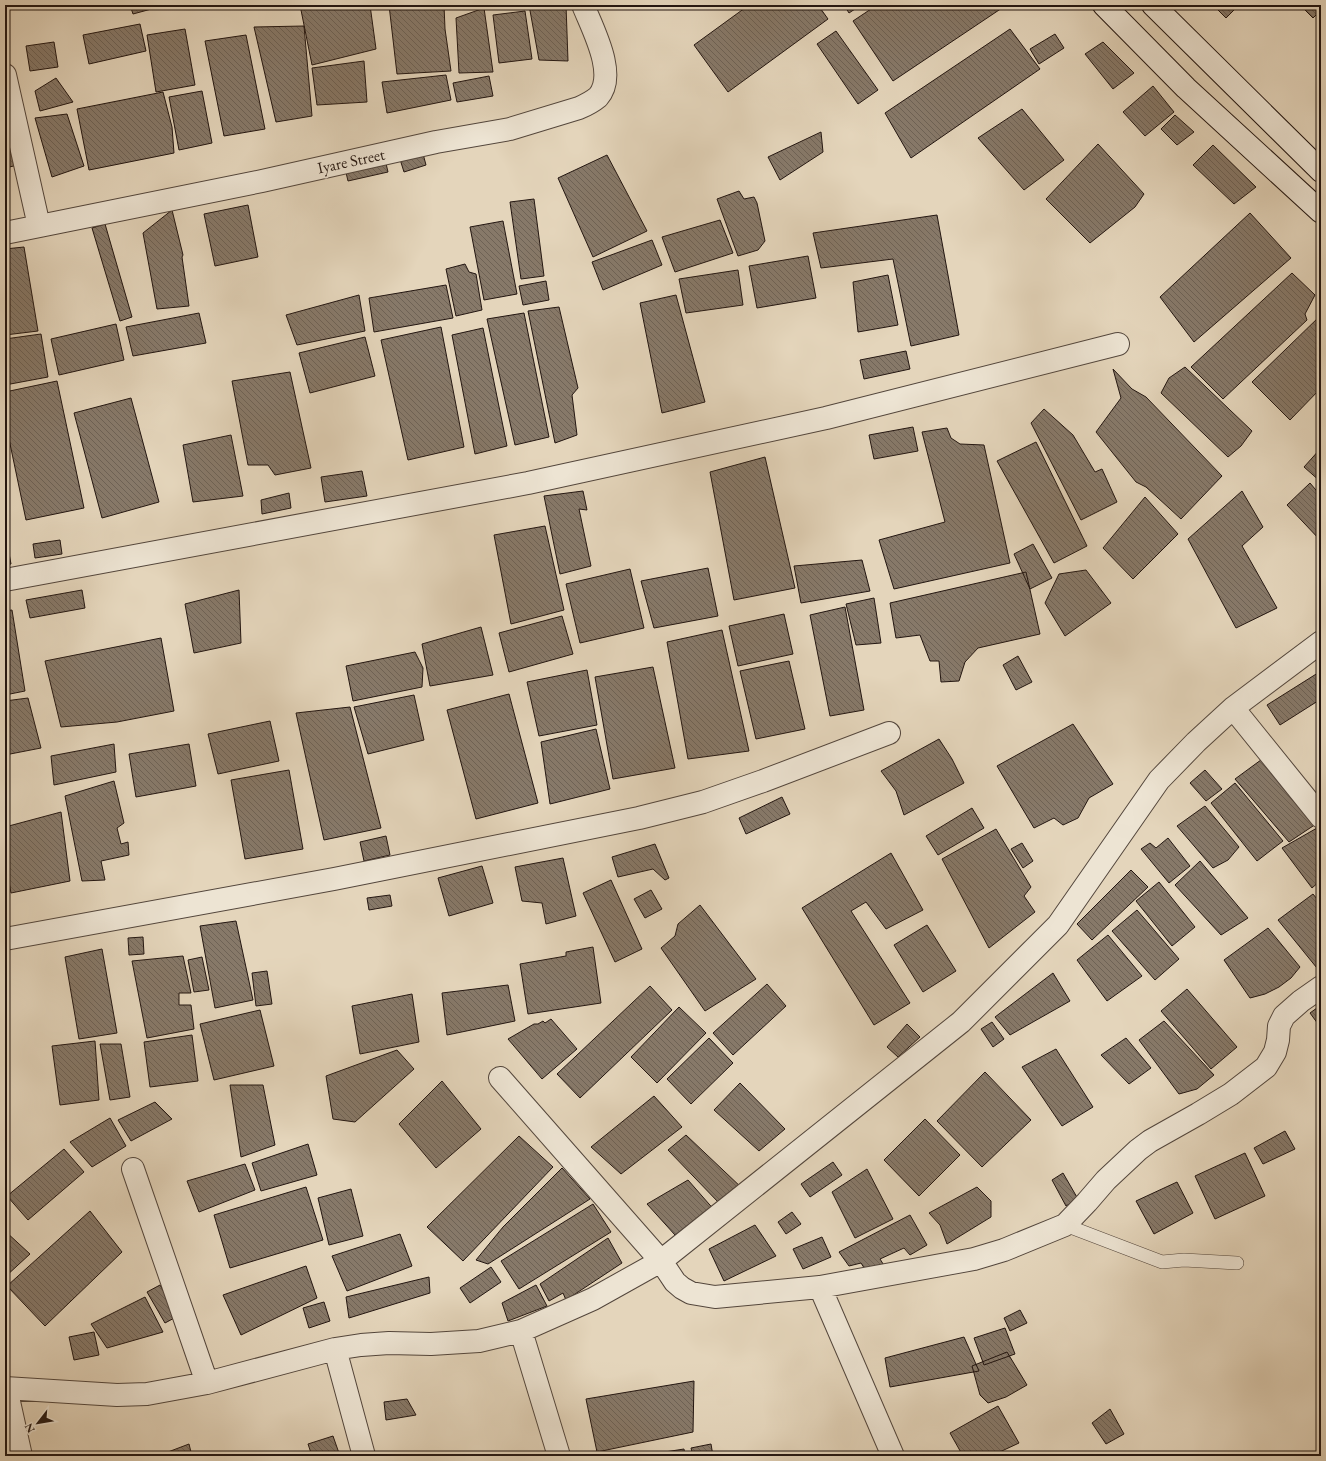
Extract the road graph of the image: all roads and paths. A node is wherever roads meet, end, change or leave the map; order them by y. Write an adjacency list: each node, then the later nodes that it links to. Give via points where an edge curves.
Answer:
1 (583, 5): 7 (street, Iyare Street, via 605,62 605,82 599,96 590,104 510,129 436,142)
2 (1104, 5): 6 (street, via 1186,88)
3 (1153, 5): 5 (street)
4 (5, 75): 7 (street)
5 (1321, 171)
6 (1321, 212)
7 (39, 226): 8 (street, Iyare Street)
8 (5, 233)
9 (1118, 344): 10 (street, via 826,418 528,484)
10 (5, 580)
11 (1321, 642): 12 (street)
12 (1233, 708): 14 (street); 20 (street, via 1159,780 1058,925 961,1022)
13 (889, 732): 15 (street, via 711,799 639,818 334,879)
14 (1321, 816)
15 (5, 939)
16 (1321, 987): 19 (street, via 1284,1016 1279,1026 1275,1052 1266,1067 1231,1094 1138,1150 1106,1180)
17 (500, 1078): 20 (street)
18 (132, 1169): 25 (street)
19 (1065, 1225): 21 (lane, via 1162,1262 1184,1260); 22 (street, via 1004,1250 974,1259)
20 (661, 1261): 22 (street, via 682,1288 702,1296 715,1298); 23 (street, via 593,1299)
21 (1237, 1263)
22 (820, 1287): 30 (street)
23 (521, 1331): 24 (street, via 479,1341 361,1345); 29 (street)
24 (335, 1349): 25 (street); 28 (street)
25 (207, 1383): 26 (street, via 147,1394 117,1395)
26 (6, 1388): 27 (street)
27 (21, 1456)
28 (364, 1456)
29 (558, 1456)
30 (893, 1456)

